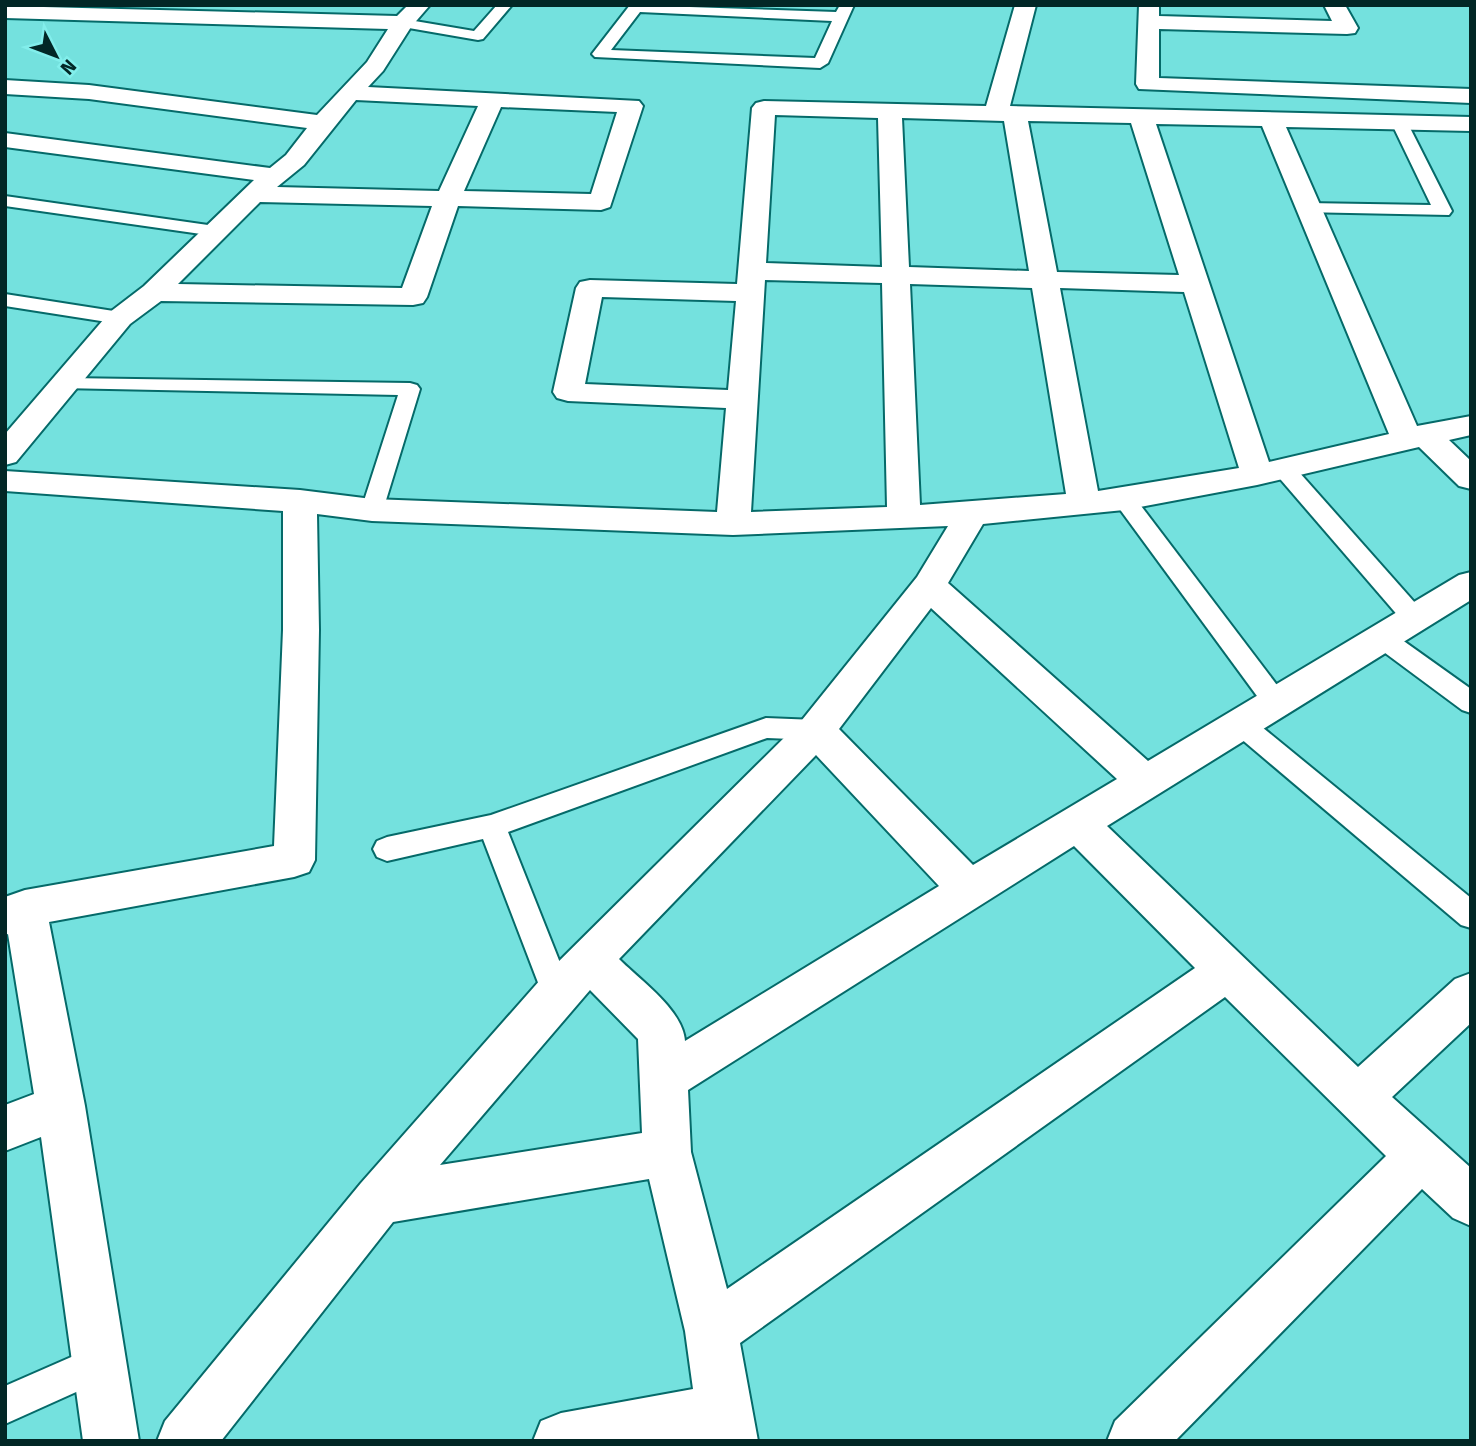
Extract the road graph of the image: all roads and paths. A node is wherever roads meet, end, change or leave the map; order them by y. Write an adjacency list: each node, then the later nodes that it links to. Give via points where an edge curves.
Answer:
1 (420, 5): 9 (street)
2 (505, 5): 9 (lane, via 478,36)
3 (1026, 5): 15 (street)
4 (1334, 5): 8 (street, via 1348,28)
5 (637, 7): 7 (lane); 7 (lane, via 600,54 820,63)
6 (8, 11): 9 (street)
7 (844, 11)
8 (1149, 13): 12 (street, via 1147,84)
9 (403, 23): 11 (street)
10 (5, 87): 19 (street, via 89,92)
11 (351, 93): 13 (street); 19 (street)
12 (1471, 96)
13 (492, 100): 24 (street); 24 (street, via 631,106 601,202)
14 (890, 111): 15 (street); 28 (street); 30 (street, via 764,108)
15 (1005, 113): 16 (street); 29 (street)
16 (1141, 116): 17 (street); 31 (street)
17 (1271, 119): 18 (street); 26 (street)
18 (1399, 122): 20 (street); 26 (lane, via 1443,211)
19 (323, 123): 22 (street)
20 (1471, 124)
21 (5, 140): 22 (street)
22 (277, 176): 23 (street)
23 (253, 194): 24 (street); 27 (street)
24 (447, 200): 32 (street, via 412,297)
25 (5, 201): 27 (lane)
26 (1307, 208): 38 (street)
27 (215, 231): 32 (street)
28 (897, 277): 29 (street); 30 (street); 48 (street)
29 (1045, 280): 31 (street); 45 (street)
30 (752, 282): 36 (street); 36 (street, via 590,288 568,392)
31 (1194, 284): 40 (street)
32 (154, 292): 34 (street)
33 (5, 300): 34 (lane)
34 (120, 318): 35 (street)
35 (67, 384): 39 (street); 46 (lane, via 410,389)
36 (743, 400): 49 (street)
37 (1471, 425): 38 (street)
38 (1415, 436): 40 (street); 41 (street)
39 (5, 455)
40 (1270, 472): 43 (street); 52 (lane)
41 (1471, 479)
42 (5, 481): 44 (street)
43 (1124, 499): 45 (street); 54 (lane)
44 (300, 501): 46 (street); 62 (street, via 294,860)
45 (1084, 503): 47 (street)
46 (372, 510): 49 (street)
47 (972, 514): 48 (street); 51 (street)
48 (904, 516): 49 (street)
49 (733, 524)
50 (1471, 584): 52 (street)
51 (929, 586): 56 (street); 57 (street)
52 (1398, 628): 53 (lane); 54 (street)
53 (1471, 703)
54 (1278, 704): 55 (street)
55 (1242, 725): 57 (street); 63 (lane)
56 (816, 730): 59 (lane, via 766,729); 61 (street); 65 (street)
57 (1146, 782): 58 (street)
58 (1077, 823): 61 (street); 64 (street)
59 (492, 826): 60 (lane); 65 (lane)
60 (387, 849)
61 (969, 889): 67 (street)
62 (15, 913): 69 (street)
63 (1471, 916)
64 (1226, 971): 68 (street); 75 (street)
65 (573, 976): 67 (street, via 661,1031); 73 (street)
66 (1471, 993): 68 (street)
67 (663, 1080): 71 (street)
68 (1357, 1098): 72 (street)
69 (61, 1106): 70 (street); 76 (street)
70 (5, 1128)
71 (667, 1152): 73 (street); 75 (street)
72 (1420, 1157): 74 (street); 82 (street)
73 (379, 1200): 80 (street)
74 (1471, 1201)
75 (712, 1331): 78 (street)
76 (101, 1362): 77 (lane); 79 (street)
77 (5, 1405)
78 (727, 1426): 81 (street)
79 (111, 1441)
80 (185, 1441)
81 (561, 1441)
82 (1135, 1441)

